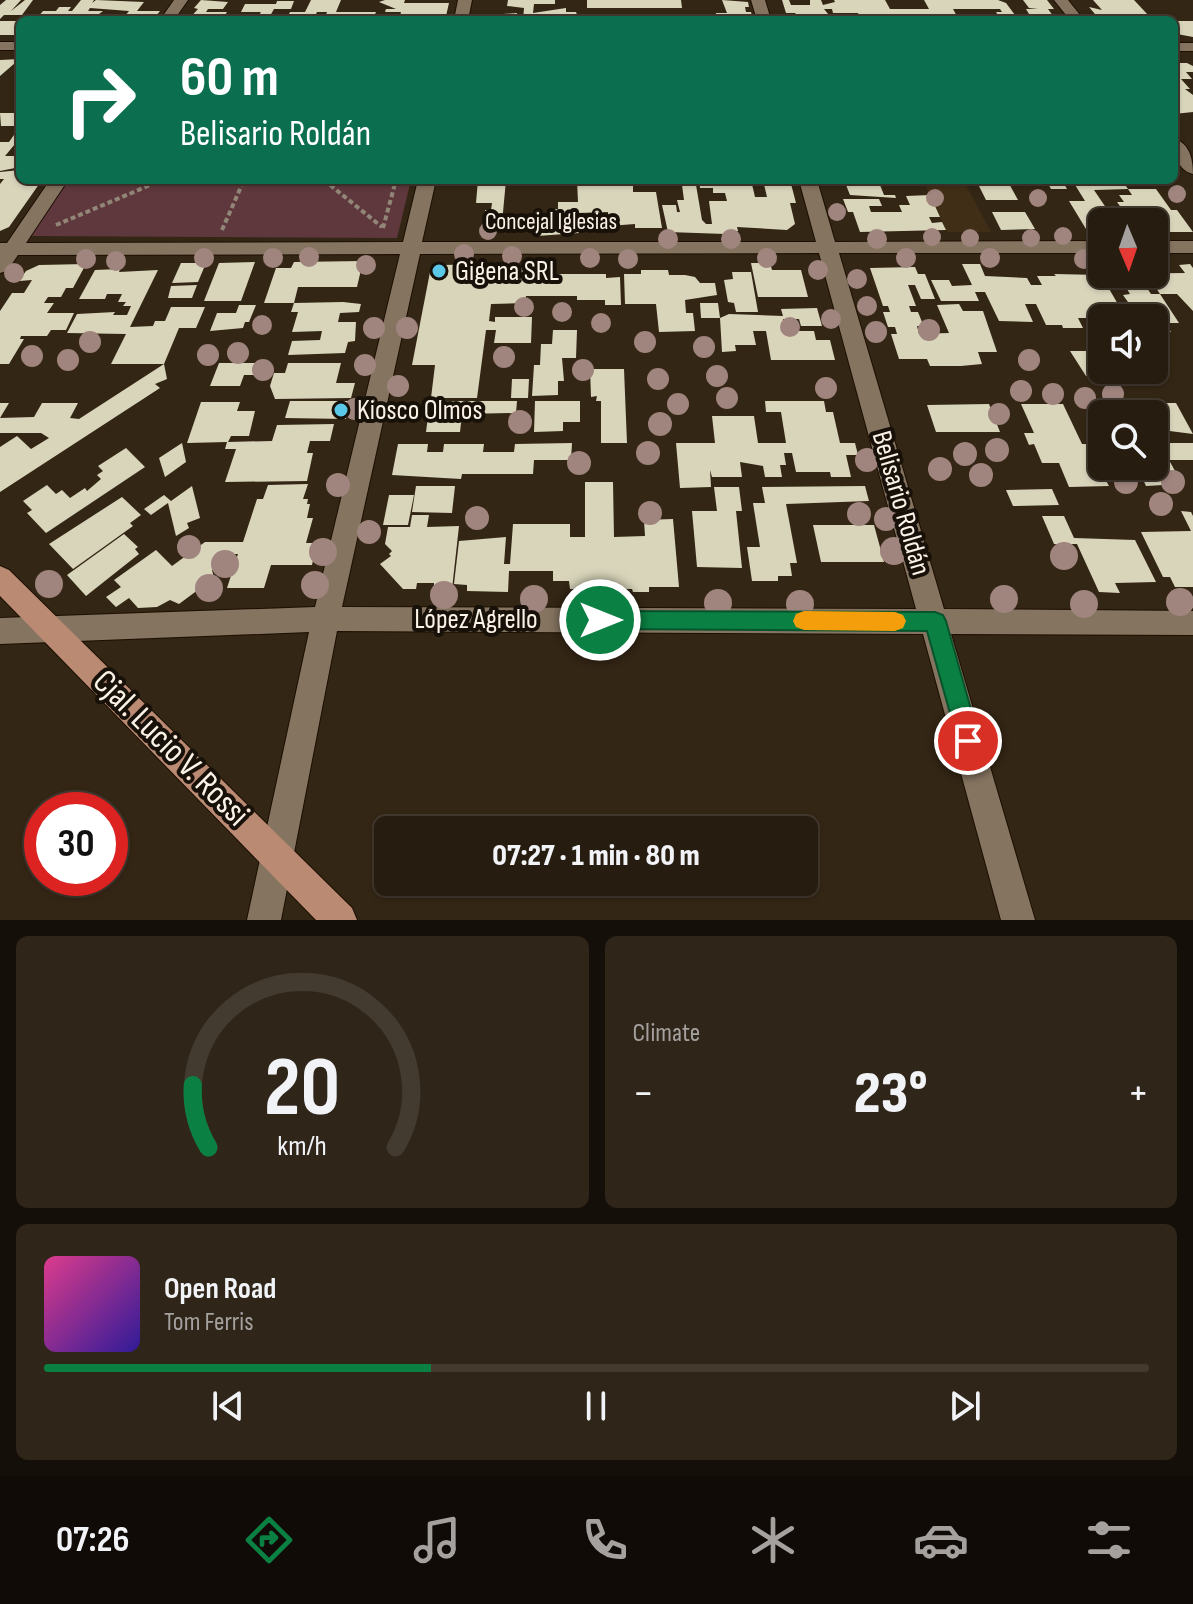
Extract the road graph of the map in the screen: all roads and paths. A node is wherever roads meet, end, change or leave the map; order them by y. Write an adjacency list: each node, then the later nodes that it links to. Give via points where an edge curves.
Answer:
1 (1061, 0): 2 (street)
2 (1074, 16)
3 (1178, 149): 4 (street)
4 (1193, 169)
5 (56, 184): 25 (street)
6 (153, 184): 15 (path)
7 (242, 184): 17 (path)
8 (329, 184): 14 (path)
9 (395, 184): 14 (path)
10 (426, 184): 20 (street)
11 (809, 184): 24 (street, Belisario Roldán)
12 (57, 217): 15 (path)
13 (369, 228): 14 (path)
14 (384, 228): 20 (path)
15 (48, 229): 16 (path)
16 (64, 229)
17 (222, 229): 18 (path); 19 (path)
18 (237, 229)
19 (218, 237)
20 (404, 246): 24 (street, Concejal Iglesias); 25 (street, Concejal Iglesias); 28 (street)
21 (1088, 247): 24 (street, Concejal Iglesias)
22 (1168, 247): 23 (street)
23 (1193, 247)
24 (828, 248): 29 (street, Belisario Roldán)
25 (6, 249): 26 (street)
26 (0, 267)
27 (0, 578): 31 (main road, Cjal. Lucio V. Rossi)
28 (326, 619): 29 (street, López Agrello); 31 (street, López Agrello); 33 (street)
29 (935, 621): 30 (street, López Agrello); 36 (street, Belisario Roldán)
30 (1193, 623)
31 (53, 629): 32 (street, López Agrello); 33 (main road, Cjal. Lucio V. Rossi)
32 (0, 631)
33 (279, 856): 34 (street); 35 (main road, Cjal. Lucio V. Rossi)
34 (264, 920)
35 (340, 920)
36 (1018, 920)

